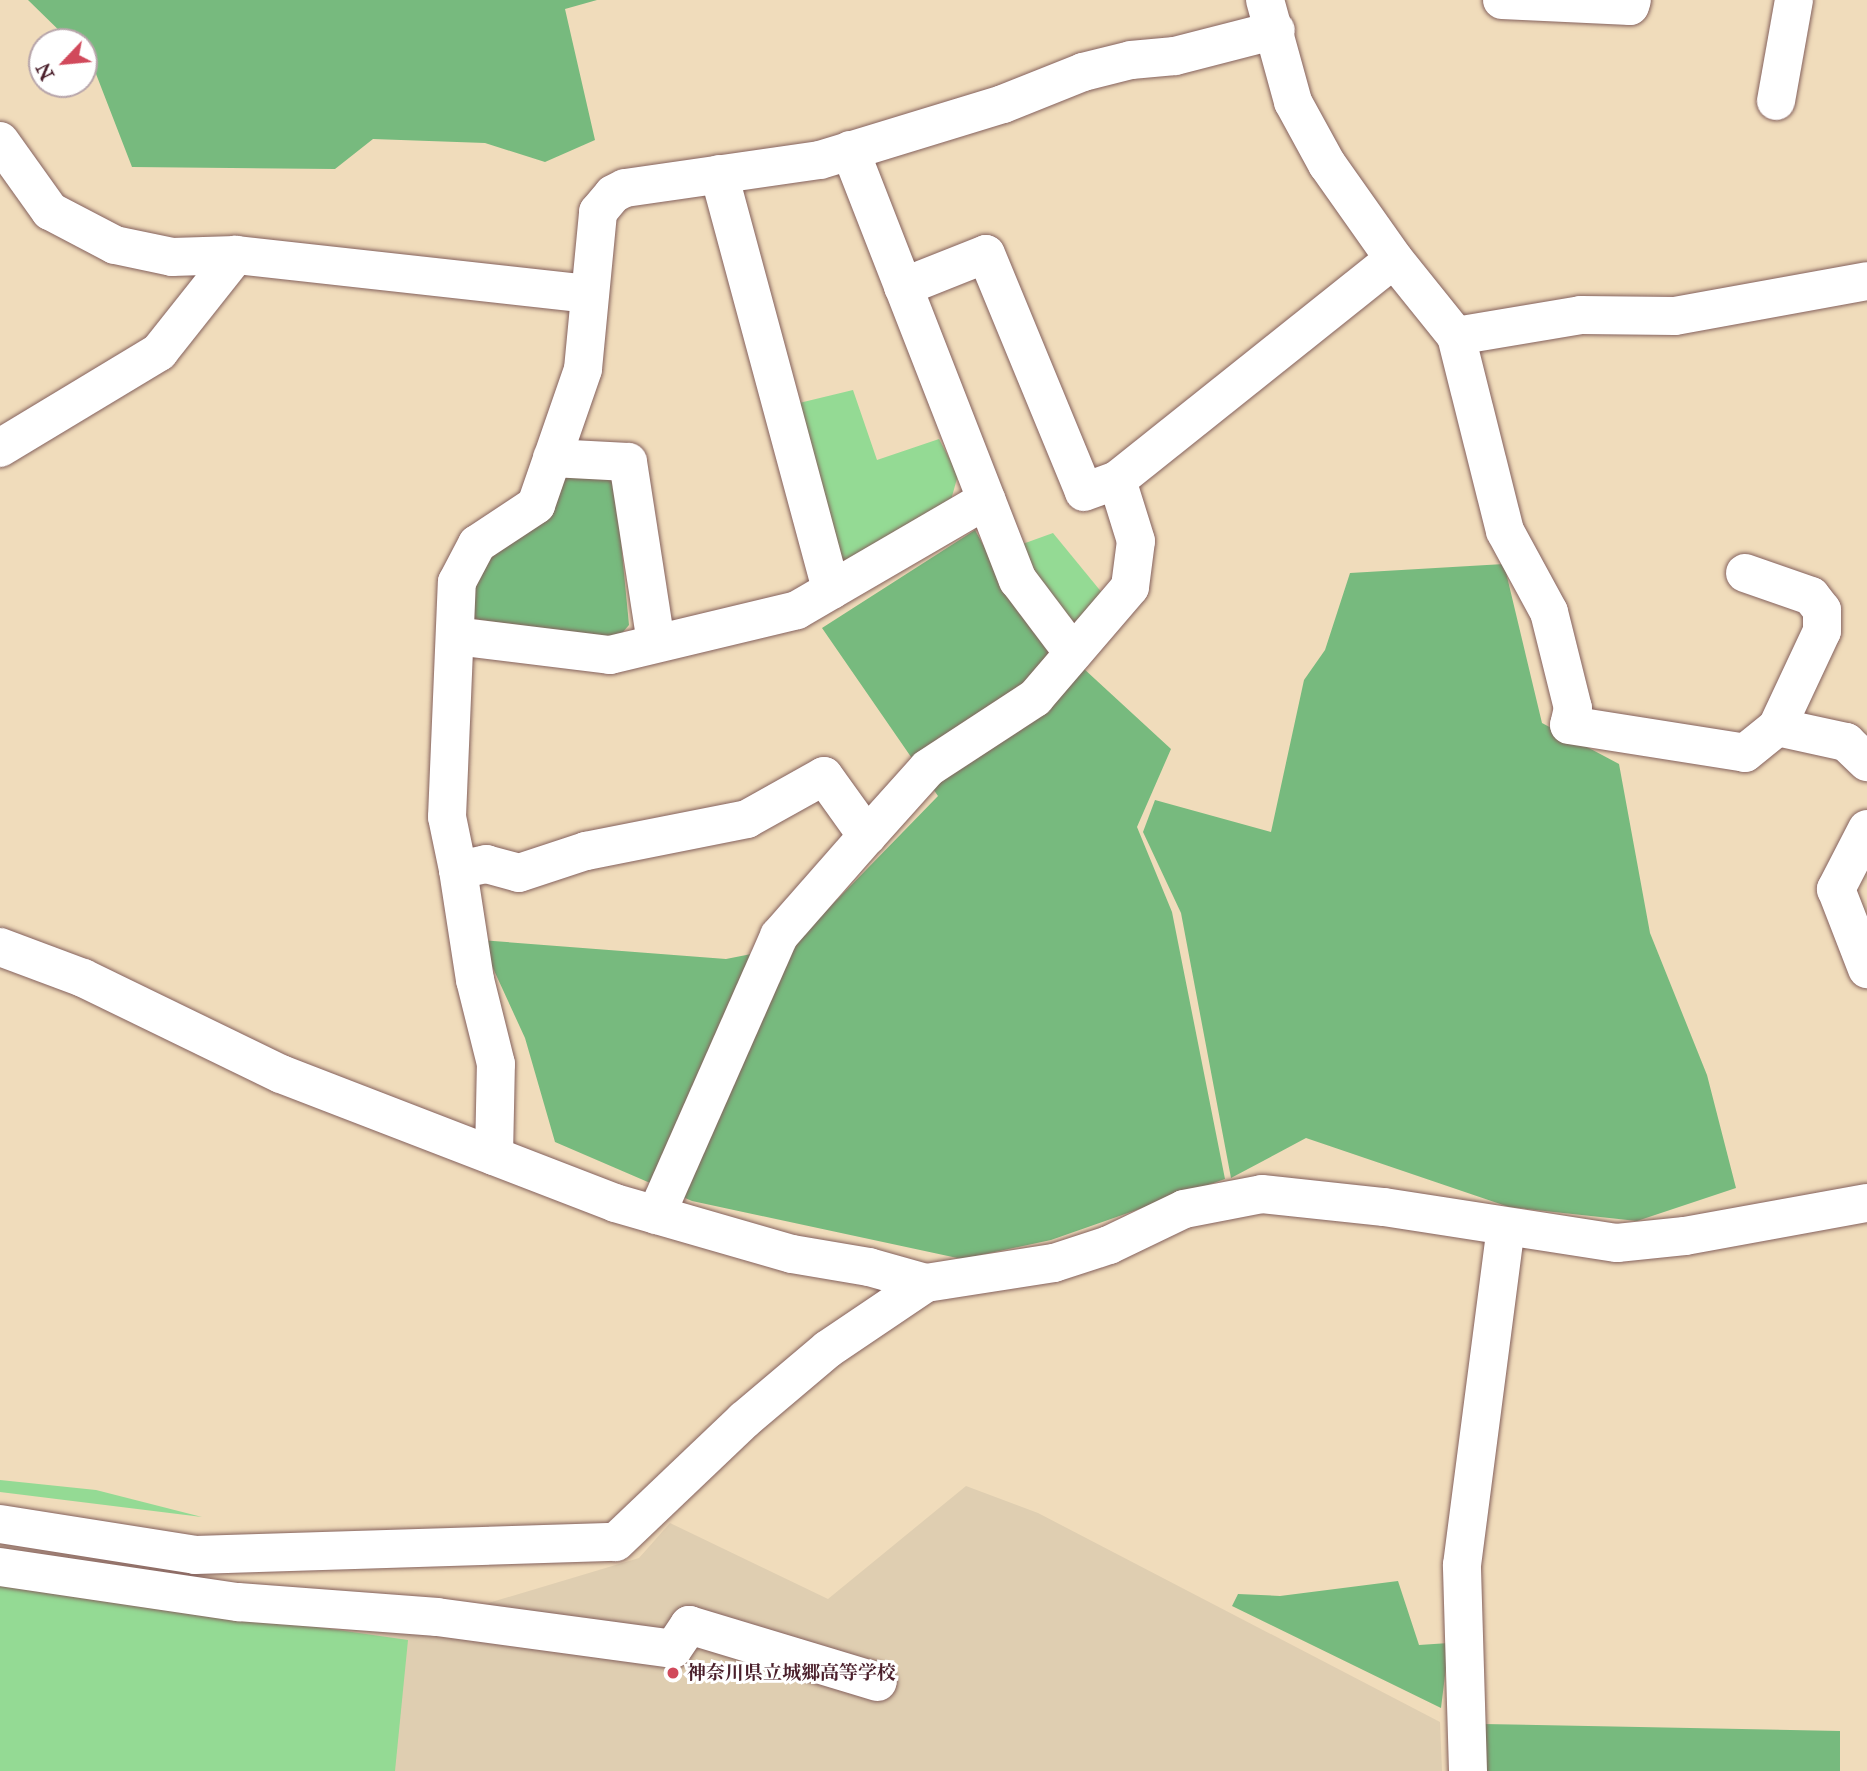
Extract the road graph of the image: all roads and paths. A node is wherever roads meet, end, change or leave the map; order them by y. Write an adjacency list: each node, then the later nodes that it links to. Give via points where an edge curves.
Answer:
1 (1502, 0): 2 (street, via 1630,6)
2 (1632, 0)
3 (1794, 0): 5 (street)
4 (1270, 15): 7 (street, via 1175,56 1131,60 1083,72 1003,104); 10 (street, via 1293,102 1327,164)
5 (1776, 101)
6 (0, 141): 9 (street, via 50,211 115,245 172,257)
7 (850, 150): 8 (street, via 820,160); 12 (street)
8 (719, 174): 13 (street, via 613,194 598,212); 20 (street)
9 (236, 255): 13 (street); 15 (street, via 159,352)
10 (1394, 259): 14 (street); 17 (street)
11 (1867, 281): 14 (street, via 1675,316 1581,315)
12 (903, 287): 17 (street, via 986,254 1084,492); 18 (street)
13 (587, 294): 16 (street, via 583,369)
14 (1456, 335): 24 (street, via 1505,531 1549,612 1573,708 1569,725 1745,753)
15 (0, 448)
16 (552, 457): 21 (street, via 536,505 477,544 465,562 457,582); 22 (street, via 628,462)
17 (1117, 480): 23 (street, via 1136,541 1130,587)
18 (986, 500): 20 (street); 23 (street, via 1017,580)
19 (1745, 573): 24 (street, via 1811,596 1822,610 1822,631)
20 (831, 590): 22 (street, via 797,610)
21 (455, 636): 22 (street, via 610,654); 28 (street, via 447,817)
22 (656, 643)
23 (1073, 653): 27 (street, via 1035,698 928,768)
24 (1777, 727): 25 (street, via 1846,742)
25 (1867, 762)
26 (1867, 829): 30 (street, via 1836,889)
27 (867, 836): 28 (street, via 824,775 747,819 586,851 519,873 486,864); 33 (street, via 779,936)
28 (458, 870): 31 (street, via 475,980 496,1064)
29 (0, 947): 31 (street, via 83,978 281,1074)
30 (1867, 969)
31 (494, 1156): 33 (street)
32 (1867, 1203): 34 (street, via 1685,1236 1616,1243)
33 (656, 1215): 35 (street, via 792,1254 869,1267)
34 (1506, 1227): 35 (street, via 1262,1194 1184,1209 1109,1245 1054,1263); 39 (street, via 1462,1565)
35 (926, 1283): 36 (street, via 828,1349 617,1542 195,1555)
36 (0, 1524)
37 (0, 1567): 38 (street, via 238,1602 438,1617 673,1649 689,1625)
38 (878, 1682)
39 (1468, 1771)

